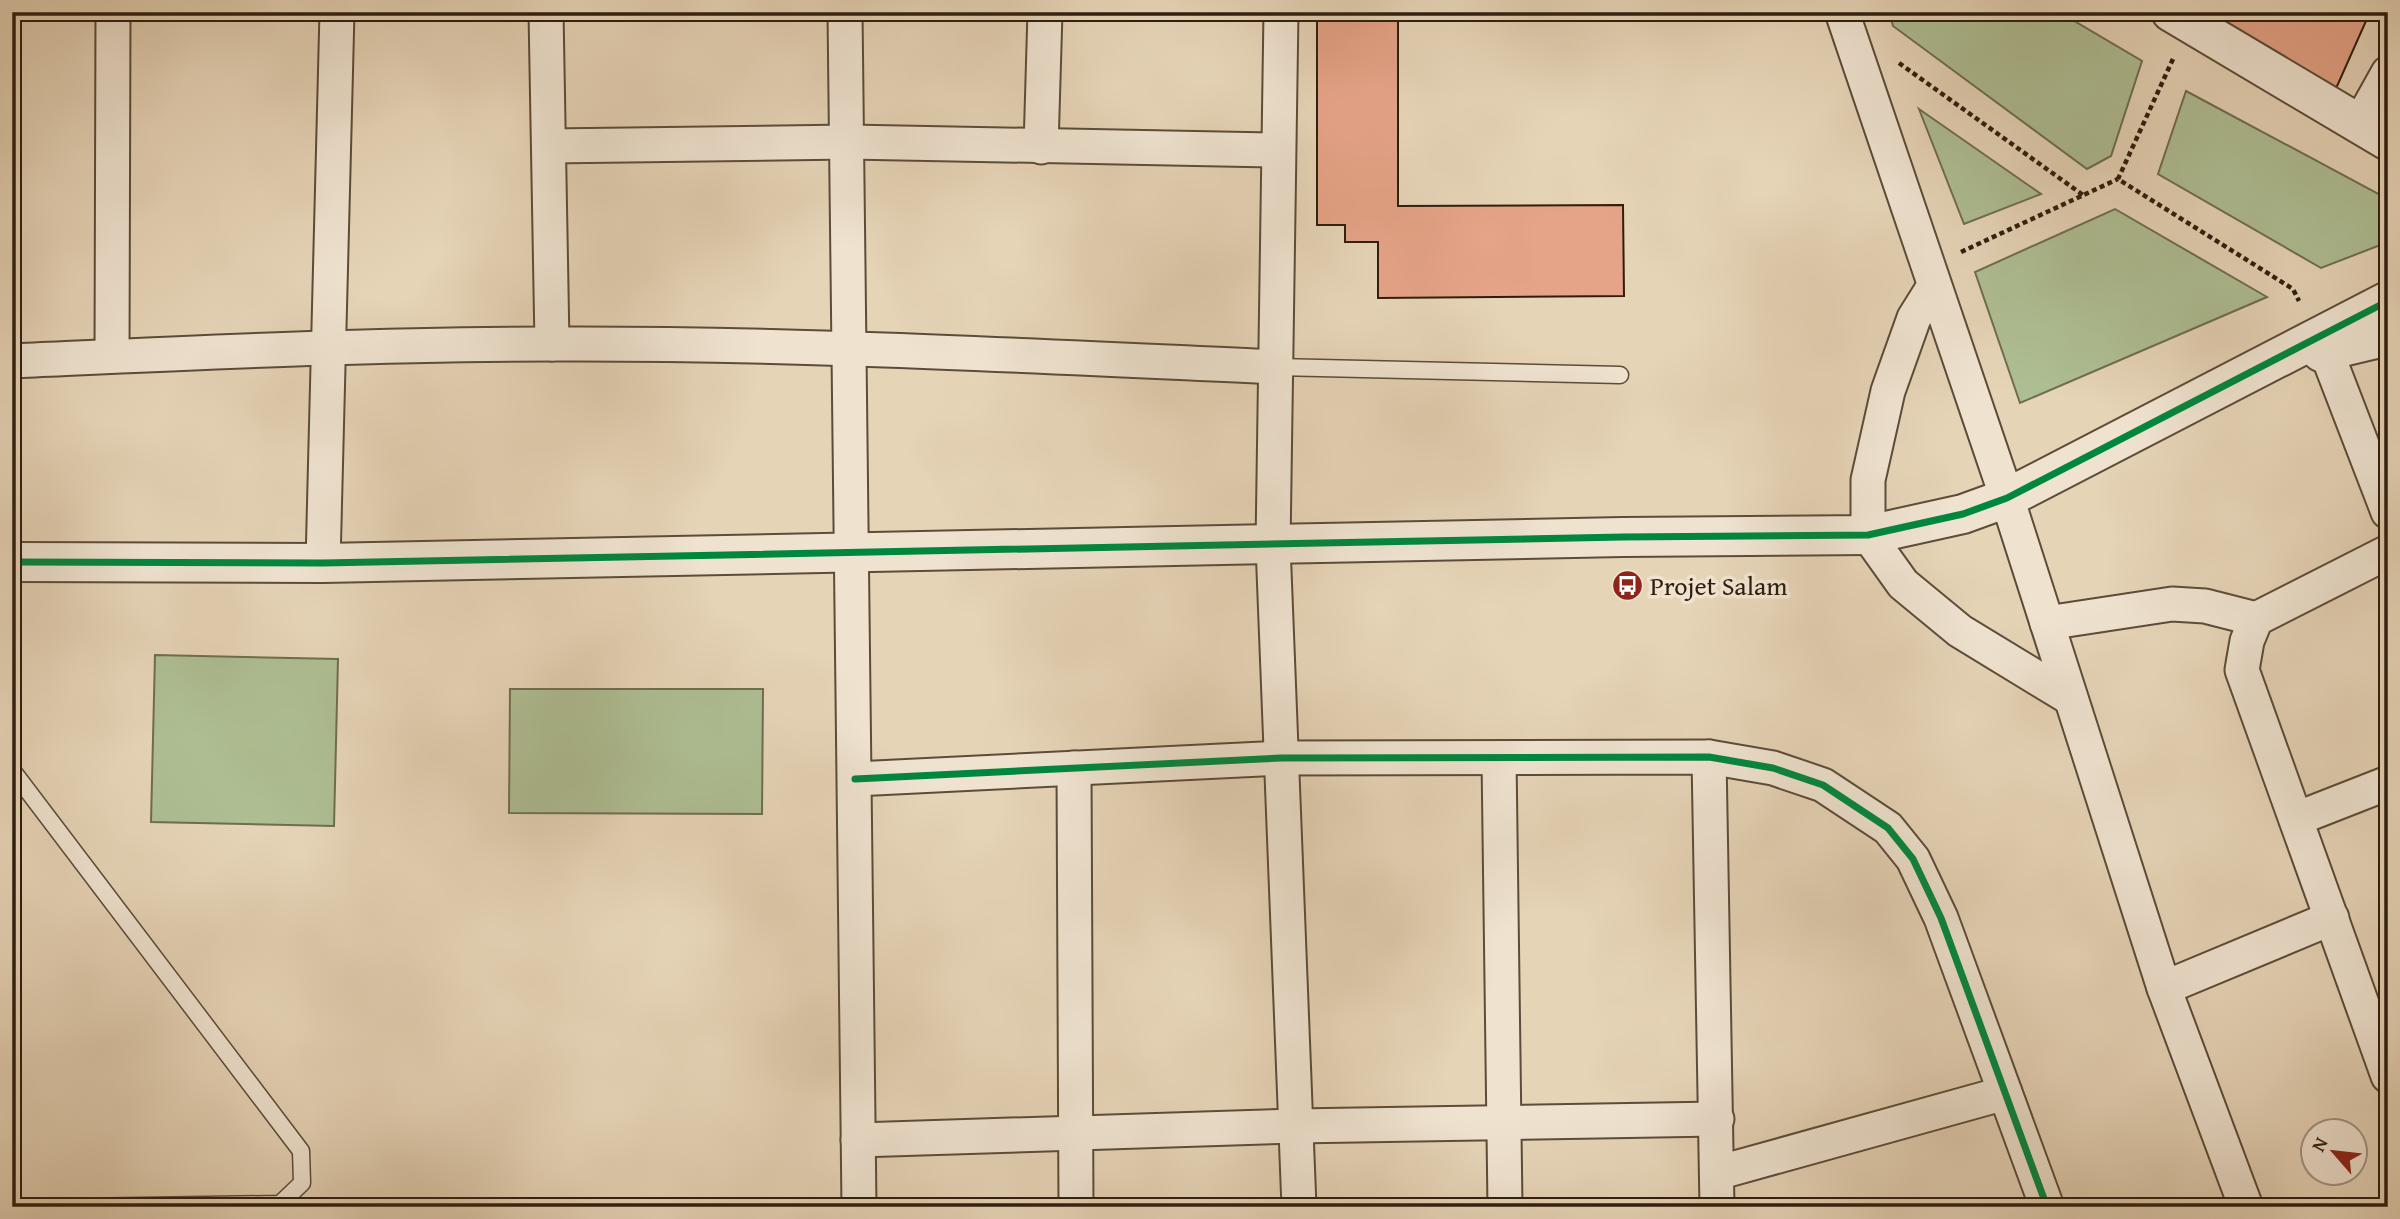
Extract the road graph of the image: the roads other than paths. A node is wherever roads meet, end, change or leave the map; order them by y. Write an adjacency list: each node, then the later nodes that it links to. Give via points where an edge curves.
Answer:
1 (113, 12): 22 (street)
2 (337, 12): 20 (street)
3 (546, 12): 12 (street)
4 (845, 12): 11 (street)
5 (1045, 12): 13 (street)
6 (1281, 12): 14 (street)
7 (2180, 18): 10 (street)
8 (1844, 19): 15 (street)
9 (2388, 74): 10 (street)
10 (2373, 133)
11 (849, 142): 12 (street); 13 (street); 21 (street)
12 (549, 146): 18 (street)
13 (1041, 147): 14 (street)
14 (1278, 150): 24 (street)
15 (1931, 277): 26 (street); 28 (street, via 1888,391 1868,480)
16 (2388, 301): 19 (street)
17 (2388, 336): 19 (street)
18 (552, 344): 20 (street); 21 (street)
19 (2323, 344): 26 (street, via 2268,365); 27 (street)
20 (329, 348): 22 (street); 33 (street)
21 (851, 348): 24 (street); 30 (street)
22 (112, 356): 23 (street)
23 (12, 361)
24 (1276, 367): 25 (lane); 29 (street)
25 (1620, 374)
26 (2007, 498): 28 (street, via 1963,514); 35 (street)
27 (2388, 512)
28 (1868, 535): 29 (street); 36 (street, via 1903,584 1960,631)
29 (1273, 545): 30 (street); 38 (street)
30 (854, 551): 33 (street); 42 (street)
31 (2388, 552): 34 (street)
32 (12, 562): 33 (street)
33 (323, 563)
34 (2256, 619): 35 (street, via 2205,606 2172,604); 44 (street, via 2242,670)
35 (2047, 623): 36 (street)
36 (2070, 698): 46 (street)
37 (1709, 757): 39 (street); 49 (street, via 1773,768 1823,785 1888,828 1913,859 1941,918); 50 (street)
38 (1281, 758): 39 (street); 40 (street); 52 (street)
39 (1499, 758): 51 (street)
40 (1074, 768): 42 (street); 53 (street)
41 (12, 770): 56 (lane, via 301,1151 302,1182 280,1204)
42 (855, 779): 54 (street)
43 (2388, 783): 44 (street)
44 (2296, 819): 45 (street)
45 (2332, 918): 46 (street); 47 (street)
46 (2164, 988): 63 (street)
47 (2378, 1014): 48 (street)
48 (2388, 1076)
49 (2005, 1093): 55 (street); 62 (street)
50 (1717, 1119): 51 (street); 55 (street)
51 (1504, 1122): 52 (street); 60 (street)
52 (1295, 1126): 53 (street); 59 (street)
53 (1074, 1133): 54 (street); 58 (street)
54 (858, 1140): 57 (street)
55 (1717, 1173): 61 (street)
56 (73, 1207)
57 (859, 1207)
58 (1076, 1207)
59 (1300, 1207)
60 (1506, 1207)
61 (1717, 1207)
62 (2047, 1207)
63 (2246, 1207)

